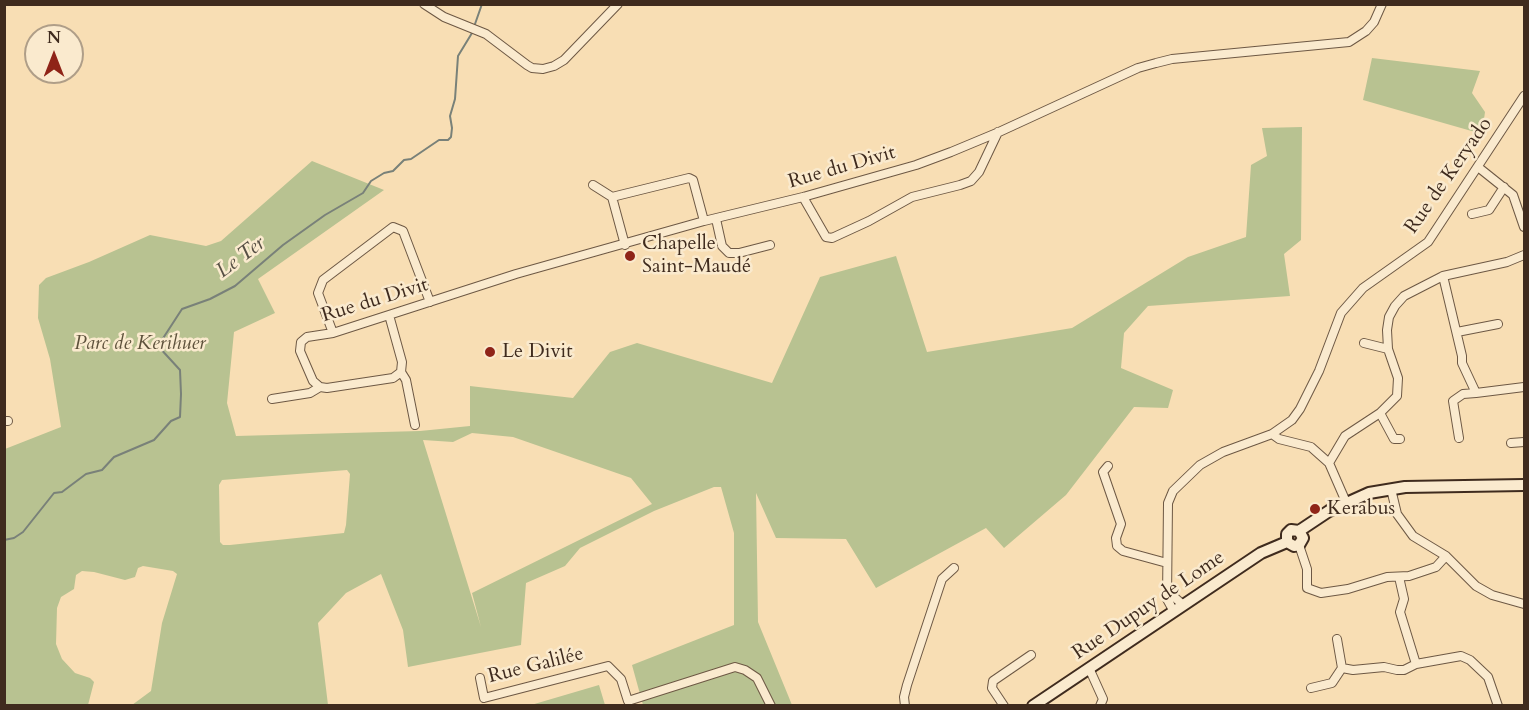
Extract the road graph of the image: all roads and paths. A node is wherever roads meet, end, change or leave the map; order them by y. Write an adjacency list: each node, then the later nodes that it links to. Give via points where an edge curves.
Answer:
1 (424, 4): 2 (street, via 486,34 532,68 543,69 564,60)
2 (618, 4)
3 (1382, 4): 5 (street, Rue du Divit, via 1366,31 1348,42 1156,63)
4 (1522, 98): 6 (street, Rue de Keryado)
5 (999, 132): 10 (street, Rue du Divit, via 916,165); 10 (street, via 971,181 912,196 832,238 826,237)
6 (1478, 167): 8 (street); 33 (street, Rue de Keryado, via 1428,242 1363,288 1341,313 1300,409)
7 (594, 185): 9 (street)
8 (1504, 188): 11 (street, via 1489,210); 14 (street, via 1513,195)
9 (612, 197): 13 (street, via 689,178 693,180); 15 (street)
10 (803, 197): 12 (street, Rue du Divit)
11 (1472, 214)
12 (716, 219): 13 (street, Rue du Divit); 16 (street, via 722,246 729,253)
13 (704, 221): 15 (street, Rue du Divit)
14 (1524, 227)
15 (625, 244): 19 (street, Rue du Divit)
16 (770, 245)
17 (1524, 255): 18 (street)
18 (1443, 276): 22 (street); 25 (street, via 1395,306 1386,330)
19 (430, 302): 20 (street, Rue du Divit); 23 (street, via 403,231 393,227 323,280 318,293)
20 (389, 315): 23 (street, Rue du Divit); 26 (street, via 402,362)
21 (1498, 324): 22 (street)
22 (1457, 332): 29 (street, via 1464,370)
23 (333, 333): 27 (street, Rue du Divit, via 306,337 301,342 300,351 313,381)
24 (1364, 343): 25 (street)
25 (1388, 349): 31 (street, via 1399,387)
26 (401, 372): 27 (street, via 393,378); 32 (street)
27 (320, 387): 30 (street, via 310,393)
28 (1524, 387): 29 (street)
29 (1476, 393): 34 (street, via 1463,394 1453,401)
30 (272, 399)
31 (1380, 413): 35 (street, via 1394,439); 38 (street, via 1345,436)
32 (415, 425)
33 (1272, 434): 38 (street, via 1311,447); 47 (street, Rue de Keryado, via 1200,465 1173,491 1168,503)
34 (1459, 438)
35 (1400, 439)
36 (1524, 442): 37 (street)
37 (1511, 443)
38 (1329, 463): 42 (street)
39 (1108, 466): 47 (street, via 1103,472 1121,524 1117,546)
40 (1524, 485): 41 (street, Rue Dupuy de Lome)
41 (1391, 489): 42 (street, Rue Dupuy de Lome); 46 (street, via 1397,514 1413,536)
42 (1346, 502): 43 (street, Rue Dupuy de Lome)
43 (1299, 531): 44 (street, Rue Dupuy de Lome, via 1288,532); 45 (street, via 1303,538)
44 (1287, 542): 45 (street); 51 (street, Rue Dupuy de Lome, via 1261,553)
45 (1299, 545): 49 (street, via 1307,569 1307,588 1315,592 1338,591)
46 (1446, 556): 49 (street, via 1436,567); 50 (street, via 1476,586)
47 (1167, 563): 51 (street, Rue de Keryado, via 1167,599)
48 (954, 568): 61 (street, via 938,589)
49 (1399, 577): 54 (street, via 1404,599 1400,612)
50 (1524, 604)
51 (1178, 607): 55 (street, Rue Dupuy de Lome)
52 (1337, 639): 56 (street)
53 (1030, 655): 62 (street, via 993,681 992,688)
54 (1416, 664): 56 (street, via 1404,670); 65 (street, via 1461,656 1470,660 1488,677)
55 (1089, 668): 63 (street, Rue Dupuy de Lome); 64 (street, via 1103,699)
56 (1342, 668): 58 (street, via 1332,683)
57 (480, 678): 59 (street, Rue Galilée, via 484,698 608,666 621,679)
58 (1311, 688)
59 (629, 703): 60 (street, Rue Galilée, via 735,668 757,678)
60 (771, 705)
61 (905, 705)
62 (1004, 705)
63 (1033, 705)
64 (1100, 705)
65 (1498, 705)

